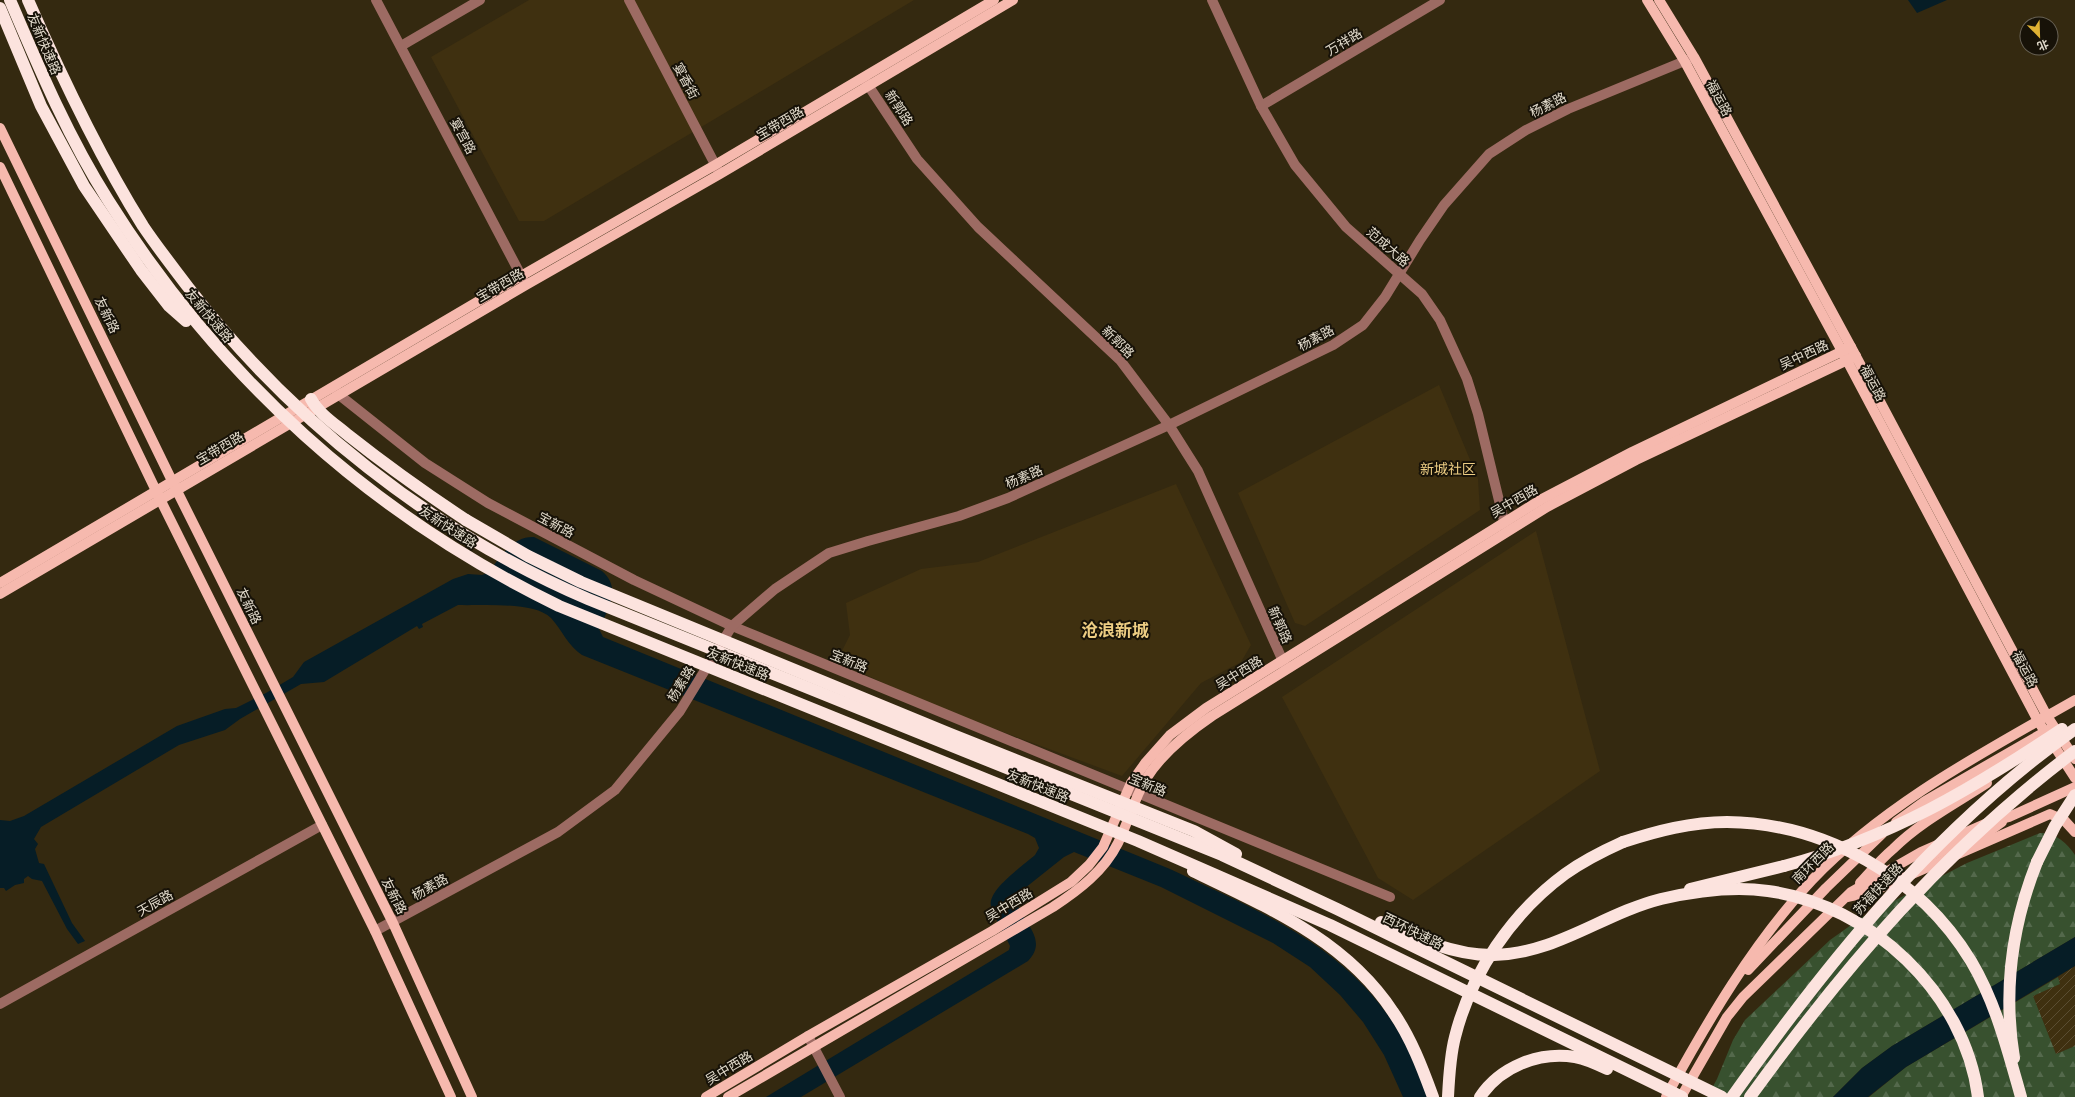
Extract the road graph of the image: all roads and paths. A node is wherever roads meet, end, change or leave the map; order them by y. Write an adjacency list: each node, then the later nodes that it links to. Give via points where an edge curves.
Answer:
1 (10, 0): 23 (highway, 友新快速路, bridge, via 48,90 107,199 187,314)
2 (28, 0): 47 (highway, 友新快速路, bridge, via 65,84 102,157 144,228 171,264 239,348 273,384 313,421 398,490 470,539 565,590)
3 (376, 0): 13 (street, 宴宫路)
4 (480, 0): 13 (street)
5 (629, 0): 19 (street, 宴香街)
6 (994, 0): 15 (main road, 宝带西路)
7 (1013, 0): 15 (main road, 宝带西路)
8 (1212, 0): 16 (street, 范成大路)
9 (1440, 0): 16 (street, 万祥路)
10 (1647, 0): 14 (main road, 福运路)
11 (1659, 0): 14 (main road, 福运路)
12 (0, 8): 23 (highway, bridge, via 41,106 97,207 169,306)
13 (401, 46): 21 (street, 宴宫路)
14 (1689, 59): 20 (street, 杨素路, via 1568,109 1526,130 1489,154 1444,205); 22 (main road, 福运路)
15 (866, 82): 19 (main road, 宝带西路); 26 (street, 新郭路, via 916,159 978,227 1120,360)
16 (1261, 106): 20 (street, 范成大路, via 1295,166 1346,227)
17 (0, 128): 27 (main road, 友新路)
18 (0, 167): 28 (main road)
19 (718, 169): 21 (main road, 宝带西路)
20 (1400, 273): 26 (street, 杨素路, via 1364,325 1333,345); 29 (street, 范成大路, via 1422,294 1440,320 1467,378)
21 (523, 280): 24 (main road, 宝带西路)
22 (1849, 354): 29 (main road, 吴中西路, via 1613,461); 35 (main road, 福运路)
23 (227, 359): 51 (highway, 友新快速路, bridge, via 288,422 355,478 421,527 495,573 580,615)
24 (336, 390): 25 (main road, 宝带西路); 32 (street, 宝新路, via 425,463 488,503 634,580)
25 (313, 403): 27 (main road, 宝带西路); 48 (highway, bridge, via 387,465 466,520 528,556 603,592)
26 (1169, 425): 32 (street, 杨素路, via 985,507 829,553 775,589); 33 (street, 新郭路, via 1198,472)
27 (175, 484): 28 (main road, 宝带西路); 57 (main road, 友新路)
28 (158, 494): 30 (main road, 宝带西路); 31 (main road, 宝带西路); 49 (main road)
29 (1507, 525): 33 (main road, 吴中西路)
30 (0, 583)
31 (0, 594)
32 (732, 626): 44 (street, 宝新路); 57 (street, 杨素路, via 680,711 615,790 558,832)
33 (1284, 666): 44 (main road, 吴中西路, via 1206,708 1177,729 1146,762); 45 (main road, 吴中西路, via 1184,737 1154,768)
34 (2075, 700): 35 (main road, 南环西路)
35 (2042, 718): 38 (main road, 福运路); 60 (main road, 南环西路, via 1904,803 1844,850 1796,899 1757,947)
36 (2075, 721): 55 (highway, bridge, via 1970,788 1932,809 1864,840 1814,858 1692,888)
37 (2075, 729): 77 (highway, 苏福快速路, bridge, via 1977,809 1904,880 1816,982)
38 (2049, 730): 39 (main road, 福运路); 60 (main road, via 1925,801 1892,825 1826,888)
39 (2055, 740): 41 (main road, 福运路); 42 (main road, 福运路); 53 (main road, via 1925,822 1893,848)
40 (2075, 751): 64 (highway, bridge, via 1988,823 1917,891 1873,940)
41 (2075, 759)
42 (2075, 778)
43 (2075, 787): 53 (main road, via 2009,818 1988,823 1928,849)
44 (1128, 790): 45 (street, 宝新路); 62 (main road, 吴中西路, via 1098,854 1060,890)
45 (1138, 794): 54 (street, 宝新路); 63 (main road, 吴中西路, via 1118,843 1101,869 1078,890)
46 (2075, 795): 65 (highway, bridge, via 2055,826 2037,862 2017,923 2008,1003)
47 (1086, 801): 52 (highway, 西环快速路, bridge)
48 (1140, 810): 52 (highway, bridge); 58 (highway, bridge, via 1194,831 1232,852)
49 (322, 825): 59 (main road); 61 (street, 天辰路)
50 (2075, 832): 53 (main road, via 2064,820 2050,814 1871,892)
51 (1138, 841): 71 (highway, bridge, via 1293,921 1344,958 1377,991 1396,1016 1414,1049); 75 (highway, bridge, via 1330,925)
52 (1222, 855): 56 (highway, 西环快速路, bridge)
53 (1848, 895): 75 (main road, via 1743,997 1727,1017)
54 (1390, 897)
55 (1632, 908): 58 (highway, bridge, via 1554,944 1512,954 1460,952 1427,942); 80 (highway, bridge, via 1690,893 1749,889 1804,899 1862,924 1906,959 1946,1008 1968,1056)
56 (1337, 909): 58 (highway, bridge); 76 (highway, 西环快速路, bridge)
57 (393, 923): 59 (street, 杨素路); 67 (main road, 友新路)
58 (1392, 927)
59 (375, 931): 66 (main road)
60 (1732, 987): 74 (main road, 南环西路, via 1695,1043)
61 (0, 1004)
62 (808, 1036): 63 (street); 68 (main road, 吴中西路)
63 (814, 1046): 69 (main road, 吴中西路); 70 (street)
64 (1764, 1078): 78 (highway, bridge); 79 (highway, bridge)
65 (2020, 1092): 72 (highway, bridge, via 1997,1019 1971,963 1945,926 1908,889 1855,853 1816,837 1783,828 1726,822 1668,828 1623,842 1583,862 1532,902 1500,942 1482,970 1467,1001 1454,1038)
66 (451, 1097)
67 (472, 1097)
68 (706, 1097)
69 (728, 1097)
70 (840, 1097)
71 (1433, 1097)
72 (1448, 1097)
73 (1480, 1097): 75 (highway, bridge, via 1495,1080 1512,1068 1535,1059 1561,1056 1589,1061)
74 (1666, 1097)
75 (1680, 1097)
76 (1722, 1097)
77 (1732, 1097)
78 (1750, 1097)
79 (1753, 1097)
80 (1978, 1097)

